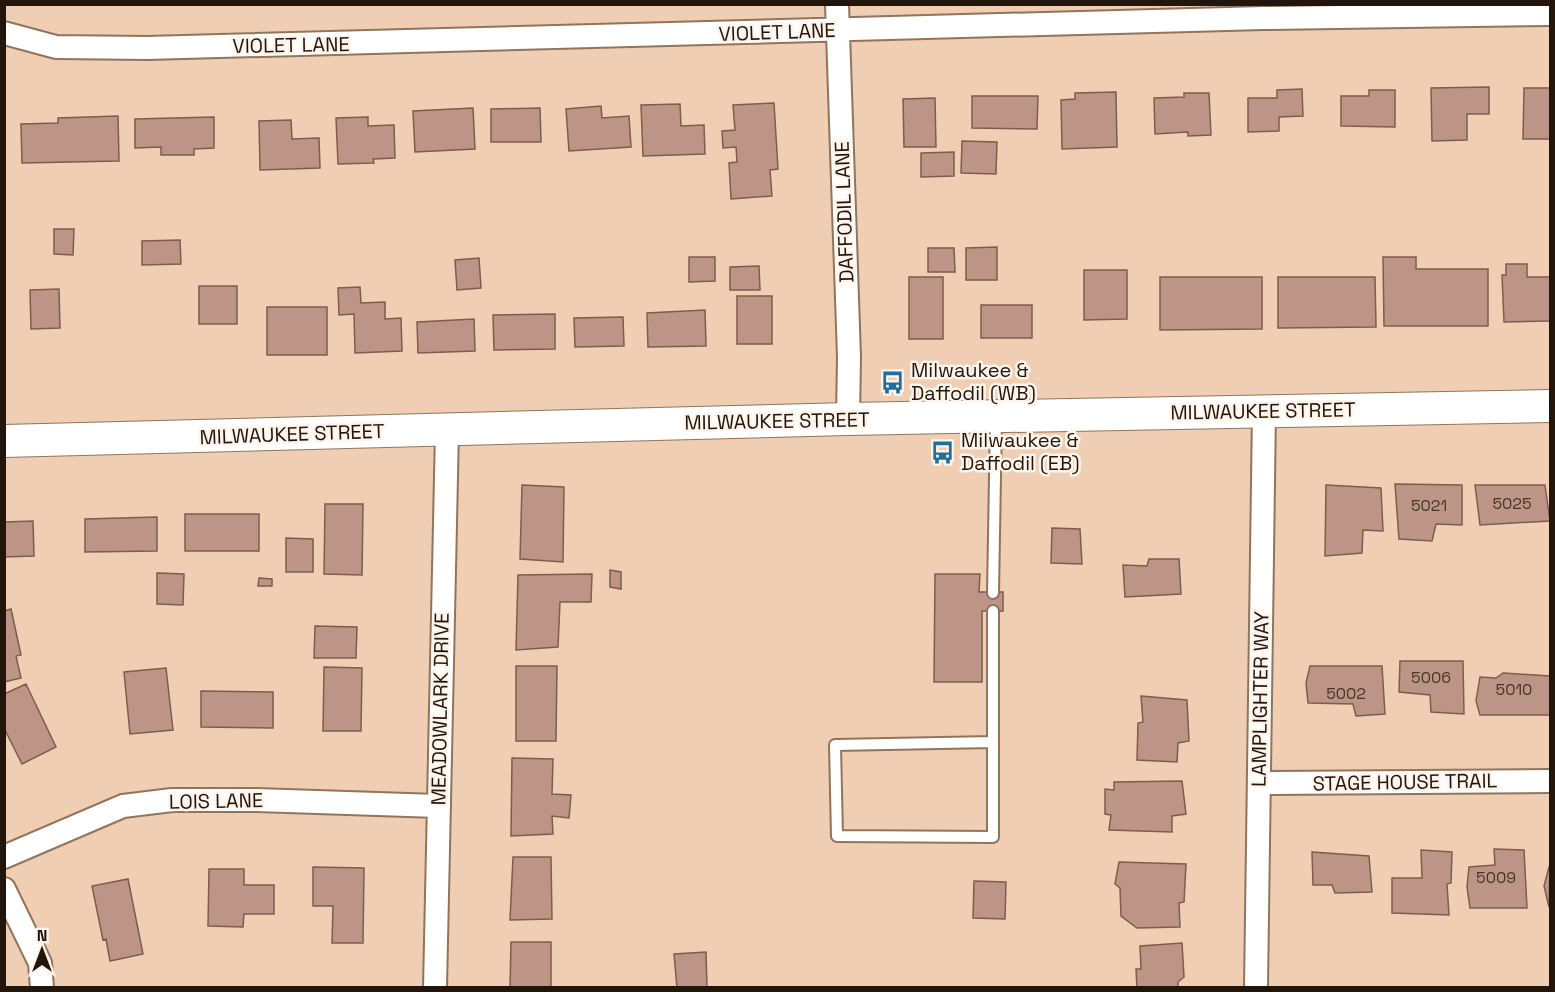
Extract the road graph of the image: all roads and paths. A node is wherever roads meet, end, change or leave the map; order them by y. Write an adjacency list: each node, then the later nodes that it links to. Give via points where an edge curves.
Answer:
1 (837, 4): 3 (street, DAFFODIL LANE)
2 (1551, 14): 3 (street, VIOLET LANE)
3 (837, 30): 4 (street, VIOLET LANE, via 147,48 56,47); 8 (street, DAFFODIL LANE)
4 (4, 33)
5 (1551, 406): 6 (street, MILWAUKEE STREET)
6 (1264, 410): 7 (street, MILWAUKEE STREET); 15 (street, LAMPLIGHTER WAY)
7 (996, 416): 8 (street, MILWAUKEE STREET); 11 (lane)
8 (848, 419): 9 (street, MILWAUKEE STREET)
9 (447, 430): 10 (street, MILWAUKEE STREET); 16 (street, MEADOWLARK DRIVE)
10 (4, 441)
11 (993, 593)
12 (993, 611): 13 (lane)
13 (993, 742): 13 (lane, via 993,837 837,836 835,745)
14 (1551, 781): 15 (street, STAGE HOUSE TRAIL)
15 (1258, 783): 21 (street, LAMPLIGHTER WAY)
16 (438, 806): 17 (street, LOIS LANE, via 162,801 123,806); 20 (street, MEADOWLARK DRIVE)
17 (4, 857)
18 (4, 889): 19 (street, via 40,963)
19 (42, 987)
20 (435, 987)
21 (1256, 987)

